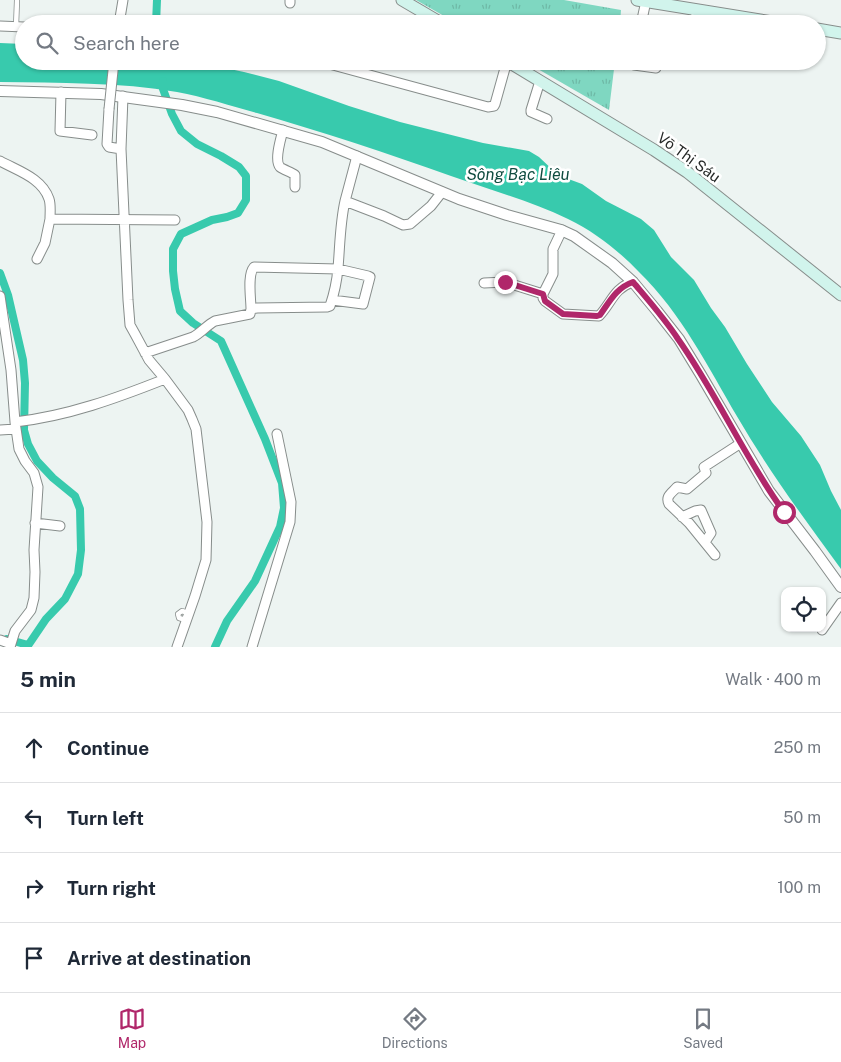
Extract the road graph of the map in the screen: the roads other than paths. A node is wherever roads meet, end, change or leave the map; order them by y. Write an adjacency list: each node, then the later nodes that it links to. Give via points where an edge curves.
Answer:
1 (17, 0): 7 (lane)
2 (123, 0): 8 (street)
3 (402, 0): 9 (main road)
4 (641, 1): 5 (main road); 10 (street)
5 (658, 2): 6 (main road)
6 (697, 10): 11 (street); 12 (main road)
7 (19, 15)
8 (120, 15)
9 (428, 15)
10 (641, 15)
11 (696, 15)
12 (722, 15)
13 (0, 26): 14 (street)
14 (15, 27)
15 (826, 30): 16 (main road)
16 (841, 33)
17 (113, 70): 28 (street, bridge, via 107,144)
18 (351, 70): 19 (street, via 488,107 495,104)
19 (504, 70)
20 (522, 70): 21 (main road, Võ Thị Sáu)
21 (540, 81): 25 (street, via 531,112); 43 (main road, Võ Thị Sáu, via 687,172)
22 (0, 91): 23 (street)
23 (61, 92): 24 (street); 27 (street, via 60,132)
24 (123, 96): 26 (street, via 217,112); 28 (street)
25 (547, 119)
26 (283, 130): 29 (street); 31 (street, via 278,163 295,175)
27 (92, 135)
28 (121, 149): 35 (street)
29 (357, 156): 32 (street); 33 (street)
30 (0, 161): 34 (street, via 42,186 50,206)
31 (295, 187)
32 (442, 192): 33 (street, via 431,206 406,225); 37 (street)
33 (345, 201): 39 (street)
34 (50, 219): 35 (street); 38 (street)
35 (124, 220): 36 (street); 47 (street, via 130,325)
36 (175, 220)
37 (562, 230): 40 (street, via 612,263); 42 (street, via 552,249 552,274)
38 (37, 259)
39 (338, 269): 45 (street); 45 (street, via 370,277 363,304); 46 (street, via 254,267 250,275)
40 (633, 282): 42 (street, via 619,290 599,316 563,314 545,301); 52 (street, via 679,340)
41 (484, 283): 42 (street, via 505,282)
42 (543, 294)
43 (841, 295)
44 (0, 296): 49 (street)
45 (332, 300): 46 (street, via 327,308)
46 (251, 309): 47 (street, via 248,315 215,321 193,337)
47 (145, 353): 48 (street)
48 (165, 379): 49 (street, via 91,406); 63 (street, via 188,410 196,429 207,522 205,566)
49 (20, 423): 50 (street); 54 (street, via 21,452 37,483)
50 (0, 430)
51 (276, 434): 64 (street, via 291,502 290,522)
52 (741, 443): 53 (street, via 704,467 706,473 687,489 677,487 667,497 669,504); 58 (street, via 769,491)
53 (682, 517): 56 (street); 56 (street, via 701,510 711,533)
54 (35, 522): 55 (street); 62 (street, via 34,598 31,610)
55 (60, 526)
56 (705, 542): 57 (street)
57 (715, 555)
58 (841, 587)
59 (841, 603): 60 (street)
60 (826, 624)
61 (0, 640): 62 (street)
62 (12, 641)
63 (177, 647)
64 (252, 647)

